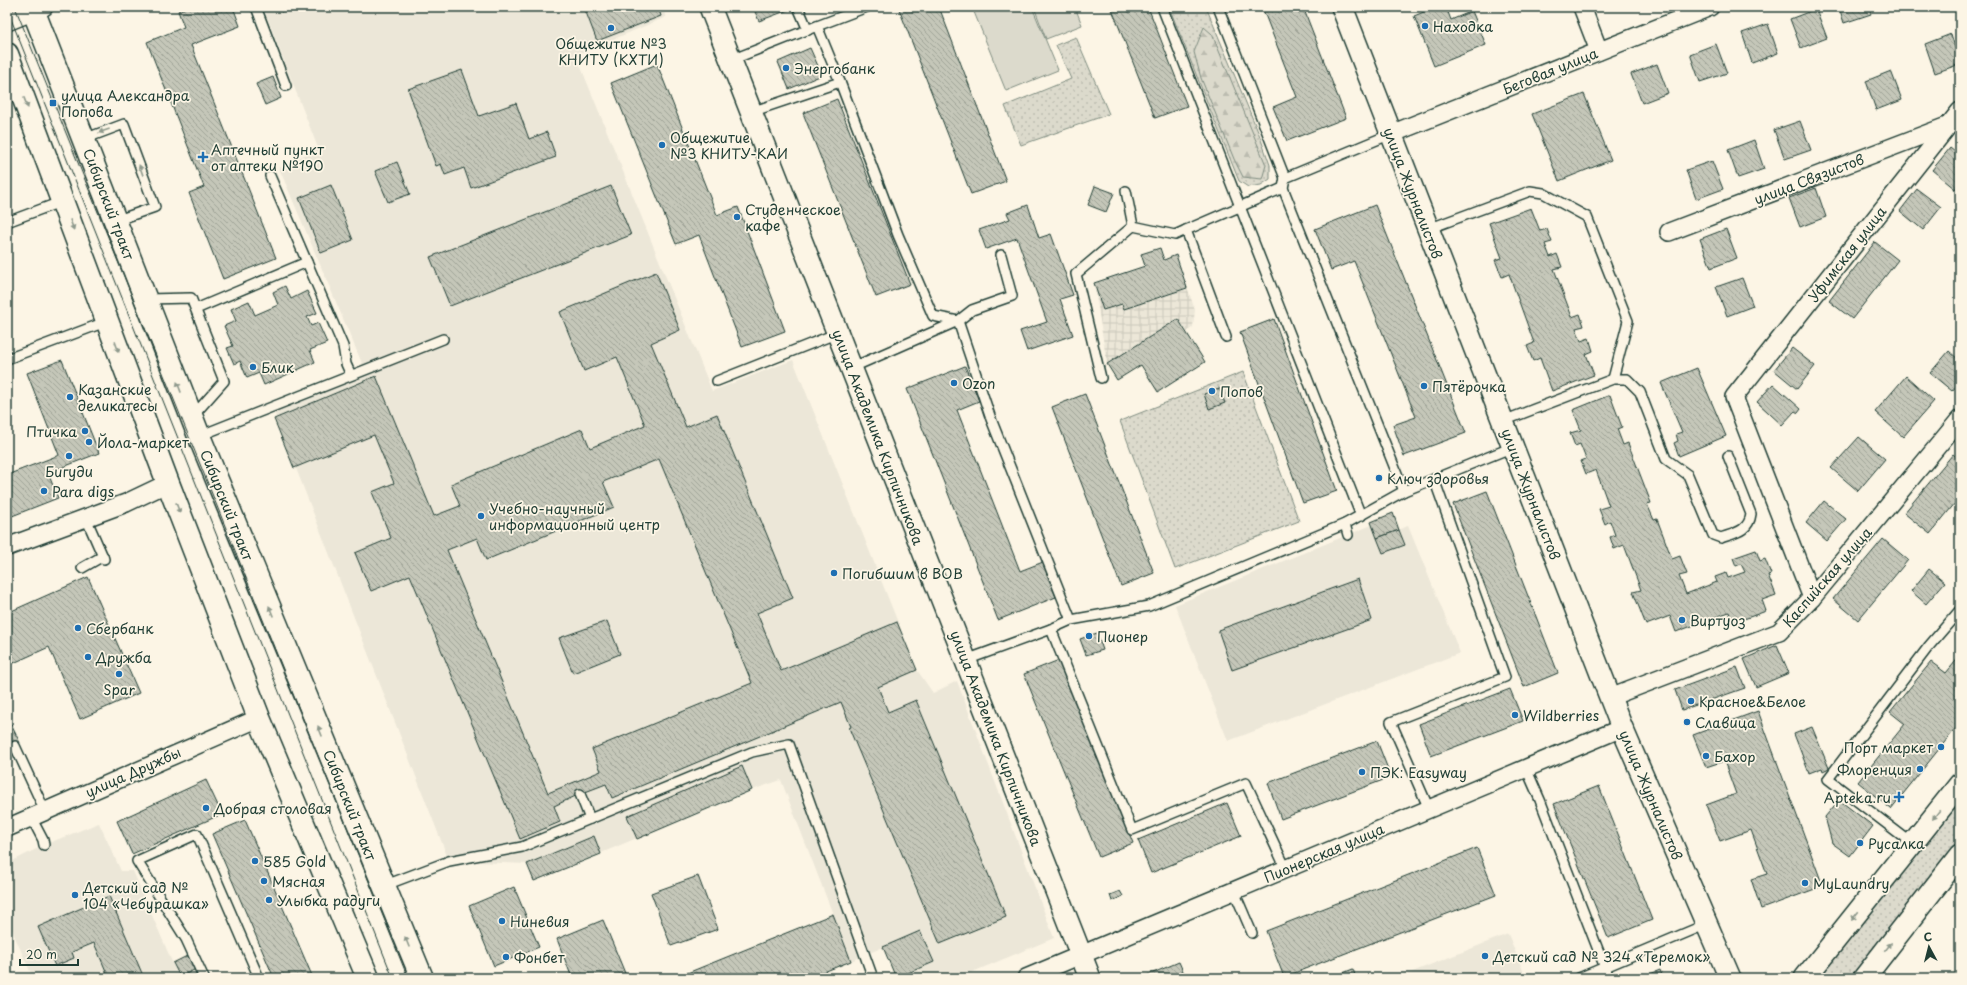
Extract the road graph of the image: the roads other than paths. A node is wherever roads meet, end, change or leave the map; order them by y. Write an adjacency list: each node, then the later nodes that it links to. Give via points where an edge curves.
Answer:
1 (256, 7): 18 (lane)
2 (710, 7): 16 (street, улица Академика Кирпичникова)
3 (798, 7): 13 (lane)
4 (867, 7): 12 (lane)
5 (1162, 7): 29 (lane)
6 (1218, 7): 25 (lane)
7 (1342, 7): 22 (street, улица Журналистов)
8 (1582, 7): 14 (street)
9 (1710, 7): 14 (street, Беговая улица)
10 (37, 8): 11 (street); 23 (main road, Сибирский тракт)
11 (7, 22)
12 (817, 26): 13 (lane); 17 (lane)
13 (808, 30): 16 (lane)
14 (1599, 51): 22 (street, Беговая улица)
15 (7, 54): 28 (main road, one-way to 28)
16 (731, 60): 20 (street, улица Академика Кирпичникова)
17 (840, 82): 20 (lane); 41 (lane, via 898,235 933,316)
18 (286, 86)
19 (1960, 111): 21 (street, Уфимская улица)
20 (751, 112): 42 (street, улица Академика Кирпичникова)
21 (1948, 125): 35 (street, улица Связистов); 65 (street, Уфимская улица, via 1734,397)
22 (1391, 134): 25 (lane); 33 (street, улица Журналистов)
23 (84, 139): 30 (main road, Сибирский тракт); 30 (lane, one-way to 23, via 155,207 124,124)
24 (270, 176): 37 (lane)
25 (1286, 178): 26 (lane)
26 (1283, 188): 29 (lane); 58 (lane)
27 (1126, 191): 32 (lane)
28 (63, 201): 31 (lane); 40 (main road, one-way to 40)
29 (1241, 206): 34 (lane); 59 (lane)
30 (115, 221): 38 (main road, Сибирский тракт)
31 (7, 222)
32 (1133, 226): 34 (lane, via 1175,235); 48 (lane, via 1076,274)
33 (1428, 229): 49 (lane, via 1530,191 1543,193 1587,217 1628,321); 52 (street, улица Журналистов)
34 (1186, 230): 43 (lane)
35 (1669, 232)
36 (1001, 255): 41 (lane, via 1012,296 972,310)
37 (307, 262): 39 (lane); 47 (lane, via 343,346)
38 (145, 299): 39 (lane, via 191,298); 53 (main road, Сибирский тракт, one-way to 38)
39 (196, 309): 53 (lane, via 224,381)
40 (108, 321): 45 (lane); 57 (main road, one-way to 57)
41 (958, 321): 46 (lane); 67 (lane, via 991,419)
42 (838, 334): 46 (street, улица Академика Кирпичникова); 50 (lane)
43 (1226, 337)
44 (443, 339): 47 (lane)
45 (7, 359)
46 (851, 368): 69 (street, улица Академика Кирпичникова)
47 (351, 376): 53 (lane)
48 (1101, 378)
49 (1613, 380): 52 (lane); 55 (lane, via 1627,379 1640,392 1666,459 1688,475 1713,535 1720,538 1743,530 1750,523 1751,514)
50 (717, 381)
51 (1960, 419): 65 (street, Каспийская улица)
52 (1502, 421): 54 (street, улица Журналистов)
53 (195, 427): 85 (main road, Сибирский тракт, one-way to 53)
54 (1513, 447): 56 (lane); 70 (street, улица Журналистов)
55 (1728, 456)
56 (1434, 479): 58 (lane); 77 (lane, via 1505,677 1391,722)
57 (168, 483): 60 (street); 71 (main road, one-way to 71)
58 (1404, 491): 59 (lane)
59 (1361, 516): 61 (lane)
60 (86, 518): 63 (street); 64 (lane, via 103,558)
61 (1345, 524): 62 (lane); 67 (lane, via 1149,606)
62 (1348, 535)
63 (7, 547)
64 (82, 568)
65 (1812, 598): 70 (street, Каспийская улица, via 1779,632)
66 (1960, 610): 81 (lane, via 1929,646 1828,779)
67 (1071, 620): 68 (lane)
68 (1051, 629): 69 (lane); 84 (lane, via 1132,830 1246,783)
69 (966, 660): 89 (street, улица Академика Кирпичникова)
70 (1610, 697): 72 (street, улица Журналистов)
71 (259, 718): 78 (street, улица Дружбы); 93 (main road)
72 (1622, 728): 74 (street, Пионерская улица); 87 (street, улица Журналистов)
73 (15, 746): 78 (lane)
74 (1526, 768): 77 (street, Пионерская улица); 90 (lane)
75 (1960, 784): 81 (street, one-way to 81)
76 (580, 794): 79 (lane)
77 (1429, 809): 84 (street, Пионерская улица)
78 (38, 814): 80 (street, улица Дружбы); 82 (lane)
79 (590, 819): 85 (lane, via 522,848 449,861); 95 (lane, via 752,752 789,744)
80 (7, 828)
81 (1913, 844): 101 (street, one-way to 101)
82 (44, 845)
83 (1960, 855): 102 (street, one-way to 83)
84 (1286, 869): 86 (street, Пионерская улица)
85 (383, 886): 94 (main road, Сибирский тракт, one-way to 85)
86 (1234, 891): 88 (lane); 89 (street, Пионерская улица)
87 (1707, 924): 90 (lane); 100 (street, улица Журналистов)
88 (1252, 933)
89 (1081, 955): 96 (street, Пионерская улица); 97 (street, улица Академика Кирпичникова)
90 (1605, 968): 98 (lane); 99 (lane)
91 (204, 978): 92 (lane, via 186,939 136,860 197,834)
92 (259, 978)
93 (368, 978)
94 (422, 978)
95 (873, 978)
96 (1026, 978)
97 (1090, 978)
98 (1579, 978)
99 (1609, 978)
100 (1730, 978)
101 (1805, 978)
102 (1864, 978)

